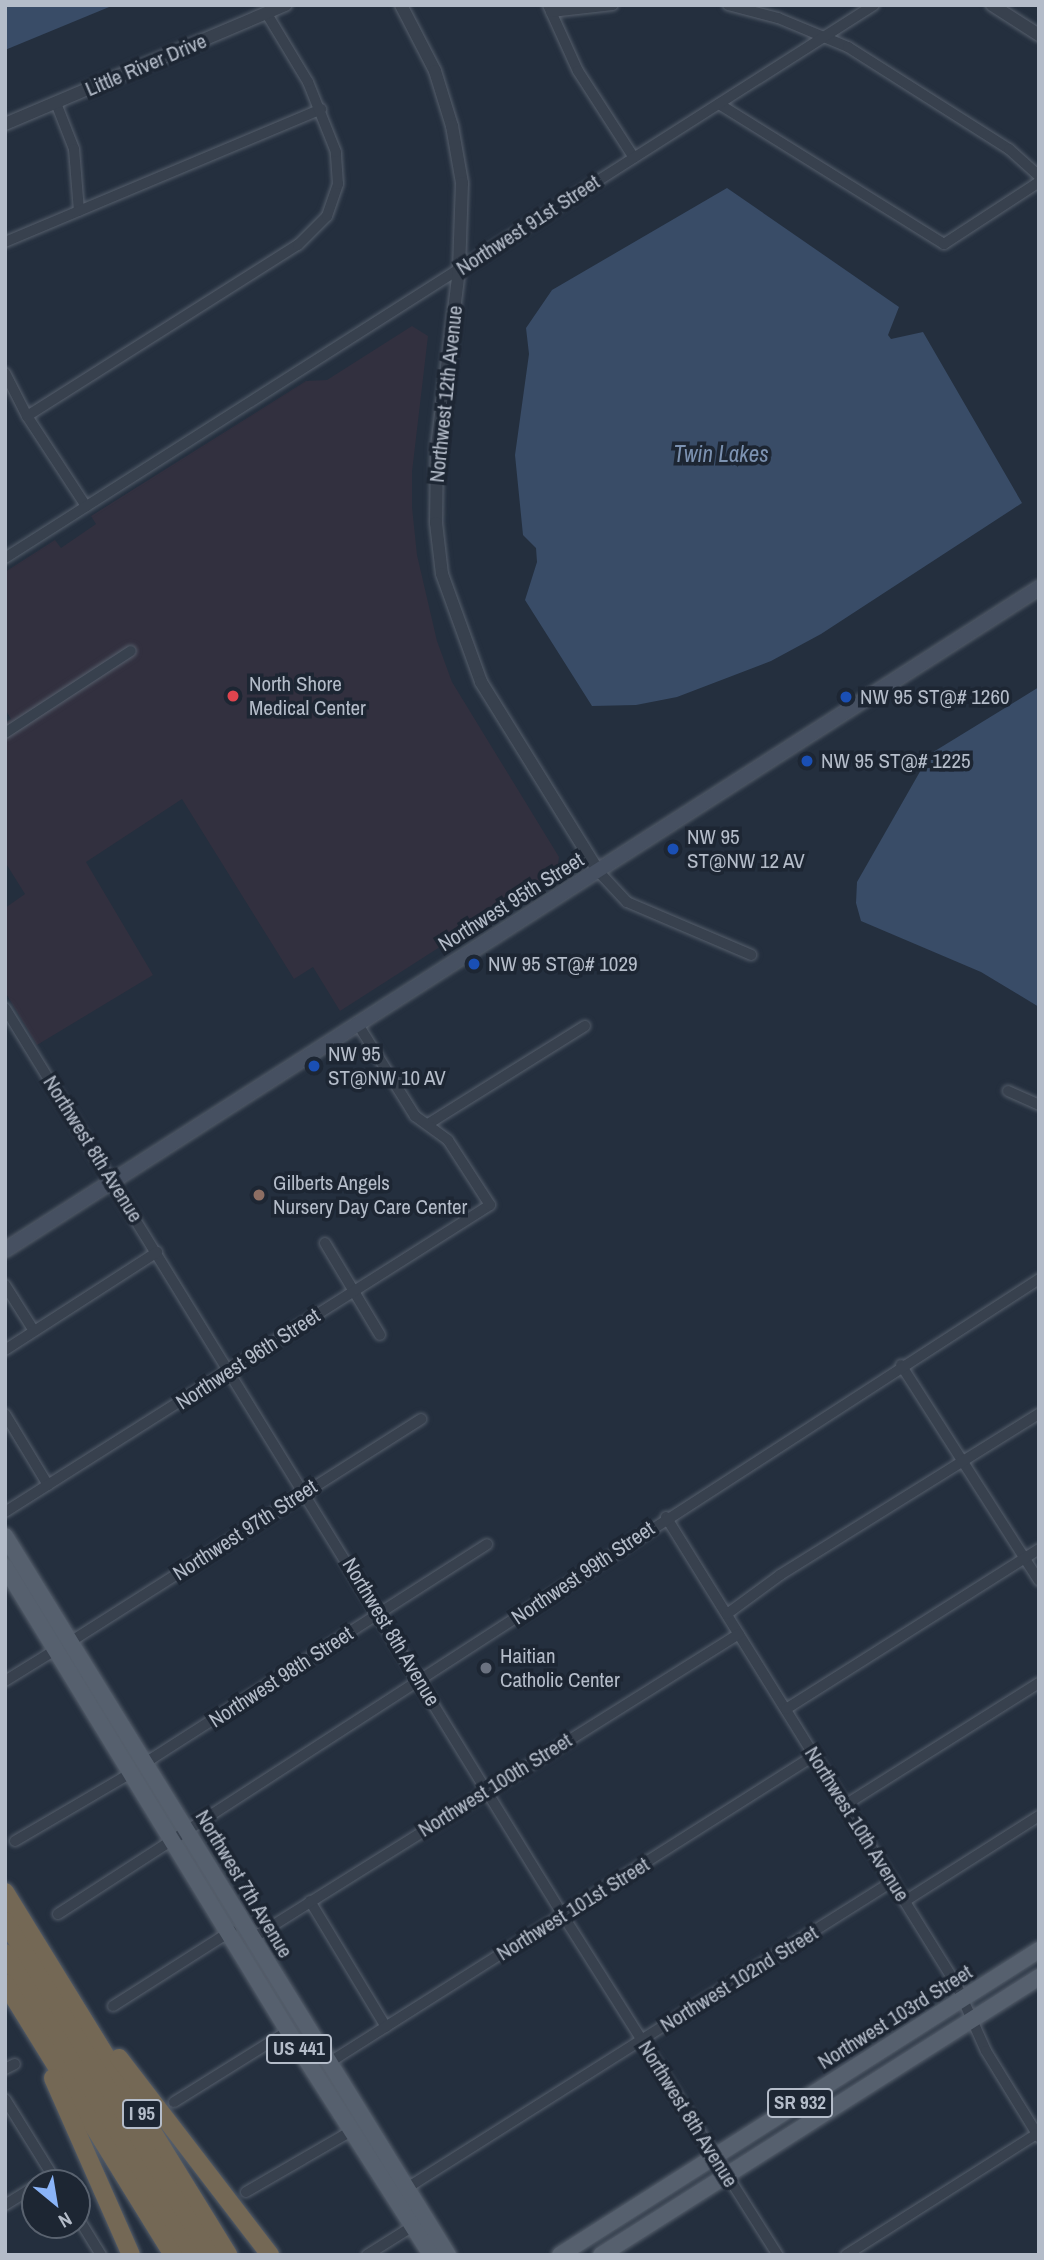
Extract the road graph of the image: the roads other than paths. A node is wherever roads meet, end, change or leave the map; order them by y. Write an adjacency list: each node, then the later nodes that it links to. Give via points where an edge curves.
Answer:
1 (286, 5): 8 (street, Little River Drive)
2 (401, 5): 20 (street, Northwest 12th Avenue, via 435,71 452,126 462,183)
3 (612, 5): 7 (street)
4 (728, 5): 10 (street)
5 (874, 5): 10 (street, Northwest 91st Street)
6 (992, 5): 9 (street)
7 (550, 9): 15 (street, via 578,71)
8 (267, 14): 11 (street, Little River Drive); 13 (street)
9 (1039, 35)
10 (824, 37): 12 (street, Northwest 91st Street); 16 (street, via 848,47 1009,149)
11 (56, 103): 14 (street, Little River Drive); 18 (street, via 74,149)
12 (719, 104): 15 (street, Northwest 91st Street); 17 (street, via 944,244)
13 (321, 109): 18 (street); 22 (street, via 336,152 338,184 327,216 298,245)
14 (5, 124)
15 (634, 158): 20 (street, Northwest 91st Street)
16 (1039, 176)
17 (1039, 182)
18 (79, 211): 19 (street)
19 (5, 242)
20 (459, 270): 23 (street, Northwest 91st Street); 28 (street, Northwest 12th Avenue, via 437,446 436,523 442,574 481,682)
21 (5, 373): 22 (street)
22 (27, 416): 23 (street)
23 (86, 506): 24 (street, Northwest 91st Street)
24 (5, 558)
25 (1039, 588): 28 (main road, Northwest 95th Street)
26 (131, 651): 27 (street)
27 (5, 733)
28 (599, 872): 29 (street, Northwest 12th Avenue, via 627,902); 31 (main road, Northwest 95th Street)
29 (751, 955)
30 (5, 1008): 36 (street, Northwest 8th Avenue)
31 (357, 1023): 35 (street, via 415,1116); 36 (main road, Northwest 95th Street)
32 (585, 1026): 35 (street)
33 (1008, 1091): 34 (street)
34 (1039, 1105)
35 (428, 1124): 42 (street, Northwest 96th Street, via 448,1140 490,1205)
36 (113, 1179): 38 (main road, Northwest 95th Street); 39 (street, Northwest 8th Avenue)
37 (325, 1243): 42 (street)
38 (5, 1250)
39 (157, 1251): 43 (street); 47 (street, Northwest 8th Avenue)
40 (1039, 1279): 46 (street, Northwest 99th Street)
41 (5, 1285): 43 (street)
42 (353, 1290): 44 (street); 47 (street, Northwest 96th Street)
43 (34, 1331): 45 (street)
44 (380, 1335)
45 (5, 1350)
46 (901, 1365): 51 (street); 55 (street, Northwest 99th Street)
47 (231, 1372): 52 (street, Northwest 96th Street); 53 (street, Northwest 8th Avenue)
48 (5, 1414): 52 (street)
49 (1039, 1414): 51 (street)
50 (421, 1419): 53 (street, Northwest 97th Street)
51 (964, 1462): 59 (street); 64 (street, via 780,1575)
52 (48, 1485): 54 (street, Northwest 96th Street)
53 (305, 1491): 63 (street, Northwest 8th Avenue); 66 (street, Northwest 97th Street)
54 (5, 1512)
55 (666, 1517): 64 (street, Northwest 10th Avenue); 68 (street, Northwest 99th Street)
56 (5, 1536): 66 (main road, Northwest 7th Avenue / US 441)
57 (486, 1544): 63 (street, Northwest 98th Street)
58 (1039, 1549): 59 (street)
59 (1024, 1558): 61 (street); 71 (street)
60 (5, 1567): 62 (main road, Northwest 7th Avenue / US 441)
61 (1039, 1581)
62 (22, 1594): 66 (main road, via 36,1601 57,1637); 67 (main road, Northwest 7th Avenue / US 441)
63 (380, 1613): 68 (street, Northwest 8th Avenue); 73 (street, Northwest 98th Street)
64 (727, 1614): 65 (street, Northwest 10th Avenue)
65 (739, 1634): 71 (street, Northwest 10th Avenue); 75 (street, Northwest 100th Street)
66 (70, 1642): 73 (main road, Northwest 7th Avenue / US 441)
67 (55, 1650): 69 (street); 74 (main road, Northwest 7th Avenue / US 441)
68 (421, 1680): 75 (street, Northwest 8th Avenue); 78 (street, Northwest 99th Street)
69 (5, 1681)
70 (1039, 1683): 76 (street)
71 (786, 1709): 72 (street, Northwest 10th Avenue)
72 (815, 1755): 76 (street, Northwest 10th Avenue); 86 (street, Northwest 101st Street)
73 (145, 1763): 78 (main road, Northwest 7th Avenue / US 441)
74 (131, 1773): 79 (main road, Northwest 7th Avenue / US 441); 80 (street)
75 (486, 1788): 83 (street, Northwest 100th Street); 86 (street, Northwest 8th Avenue)
76 (845, 1805): 81 (street, Northwest 10th Avenue)
77 (1039, 1816): 84 (street)
78 (187, 1830): 79 (street, Northwest 99th Street); 88 (main road, Northwest 7th Avenue / US 441)
79 (172, 1840): 85 (street, Northwest 99th Street); 89 (main road, Northwest 7th Avenue / US 441)
80 (15, 1841)
81 (893, 1881): 84 (street, Northwest 10th Avenue); 103 (street, Northwest 102nd Street)
82 (5, 1892): 93 (highway, I 95)
83 (310, 1901): 90 (street, Northwest 100th Street); 101 (street)
84 (905, 1901): 97 (street, Northwest 10th Avenue)
85 (58, 1914)
86 (564, 1917): 101 (street, Northwest 101st Street); 103 (street, Northwest 8th Avenue)
87 (5, 1921): 122 (highway)
88 (243, 1923): 89 (street); 90 (main road, Northwest 7th Avenue / US 441)
89 (228, 1933): 96 (main road, Northwest 7th Avenue / US 441); 99 (street)
90 (253, 1938): 104 (main road, Northwest 7th Avenue / US 441)
91 (1039, 1950): 97 (main road, Northwest 103rd Street / SR 932)
92 (5, 1953): 121 (highway)
93 (56, 1974): 123 (highway, I 95); 124 (highway)
94 (1039, 1977): 100 (main road, Northwest 103rd Street / SR 932)
95 (5, 1983): 98 (highway, I 95)
96 (268, 1998): 102 (main road, Northwest 7th Avenue / US 441); 104 (main road, via 285,2007 314,2055)
97 (964, 1998): 100 (street, Northwest 10th Avenue); 109 (main road, Northwest 103rd Street / SR 932)
98 (15, 1999): 119 (highway); 120 (highway, I 95)
99 (113, 2006)
100 (973, 2020): 108 (street, Northwest 10th Avenue); 111 (main road, Northwest 103rd Street / SR 932)
101 (386, 2027): 104 (street, Northwest 101st Street)
102 (288, 2031): 106 (street); 107 (main road, Northwest 7th Avenue / US 441)
103 (642, 2041): 109 (street, Northwest 8th Avenue); 112 (street, Northwest 102nd Street)
104 (330, 2062): 112 (main road, Northwest 7th Avenue / US 441)
105 (5, 2099): 110 (street)
106 (174, 2102)
107 (352, 2130): 112 (main road, via 367,2136 392,2177); 113 (street); 116 (main road, Northwest 7th Avenue / US 441)
108 (1038, 2136): 131 (street)
109 (715, 2157): 111 (street, Northwest 8th Avenue); 128 (main road, Northwest 103rd Street / SR 932)
110 (48, 2169)
111 (726, 2175): 129 (main road, Northwest 103rd Street / SR 932); 130 (street, Northwest 8th Avenue)
112 (407, 2188): 127 (main road, Northwest 7th Avenue / US 441)
113 (246, 2192)
114 (21, 2195): 115 (street)
115 (5, 2205)
116 (413, 2226): 125 (street); 126 (main road, Northwest 7th Avenue / US 441)
117 (91, 2239): 118 (street)
118 (101, 2255)
119 (131, 2255)
120 (173, 2255)
121 (190, 2255)
122 (210, 2255)
123 (228, 2255)
124 (270, 2255)
125 (367, 2255)
126 (431, 2255)
127 (448, 2255)
128 (560, 2255)
129 (601, 2255)
130 (778, 2255)
131 (846, 2255)

